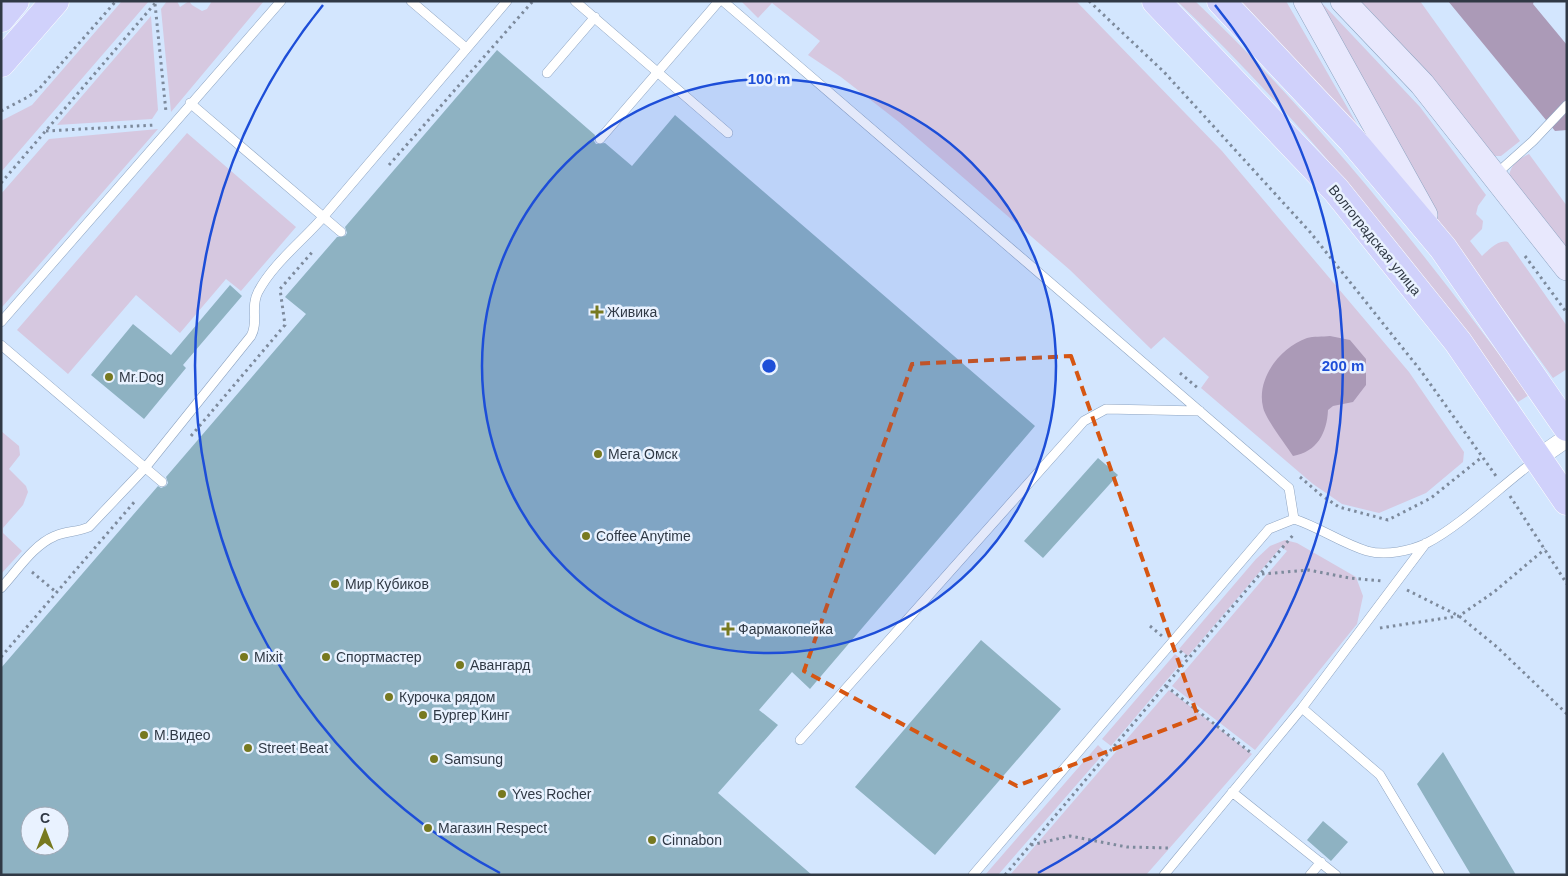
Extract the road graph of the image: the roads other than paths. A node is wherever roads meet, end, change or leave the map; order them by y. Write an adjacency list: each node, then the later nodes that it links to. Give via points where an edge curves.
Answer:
1 (15, 1): 13 (main road)
2 (54, 1): 16 (main road)
3 (281, 1): 19 (lane)
4 (411, 1): 15 (lane)
5 (507, 1): 15 (lane)
6 (576, 1): 14 (lane)
7 (719, 1): 17 (lane)
8 (723, 1): 30 (lane)
9 (1156, 1): 33 (main road, Волгоградская улица, via 1336,190 1458,342)
10 (1220, 1): 26 (main road, via 1352,140)
11 (1306, 1): 26 (main road)
12 (1343, 1): 23 (main road, via 1422,84)
13 (1, 18)
14 (595, 18): 17 (lane); 18 (lane)
15 (466, 48): 24 (lane)
16 (1, 63)
17 (658, 72): 21 (lane); 22 (lane)
18 (547, 73)
19 (190, 104): 24 (lane); 28 (lane)
20 (1567, 105): 23 (lane, via 1533,142)
21 (728, 132)
22 (600, 139)
23 (1495, 175): 27 (main road)
24 (323, 217): 25 (lane); 34 (lane, via 258,292 254,310 256,322 251,336)
25 (337, 229)
26 (1443, 248): 31 (main road)
27 (1567, 268)
28 (1, 322)
29 (1, 345): 34 (lane)
30 (1200, 411): 37 (lane, via 1289,488); 41 (lane, via 1106,409 1084,421)
31 (1567, 428)
32 (1567, 438): 33 (street)
33 (1538, 458): 36 (main road, Волгоградская улица); 38 (lane)
34 (145, 468): 35 (lane); 39 (lane, via 89,527 46,540)
35 (162, 482)
36 (1567, 501)
37 (1294, 519): 38 (lane, via 1369,551 1398,552); 44 (lane, via 1269,529)
38 (1426, 543): 40 (lane)
39 (1, 588)
40 (1302, 708): 42 (lane); 48 (lane, via 1380,775)
41 (800, 740)
42 (1232, 792): 43 (lane); 45 (lane)
43 (1321, 862): 46 (lane); 47 (lane)
44 (973, 875)
45 (1164, 875)
46 (1310, 875)
47 (1336, 875)
48 (1440, 875)

